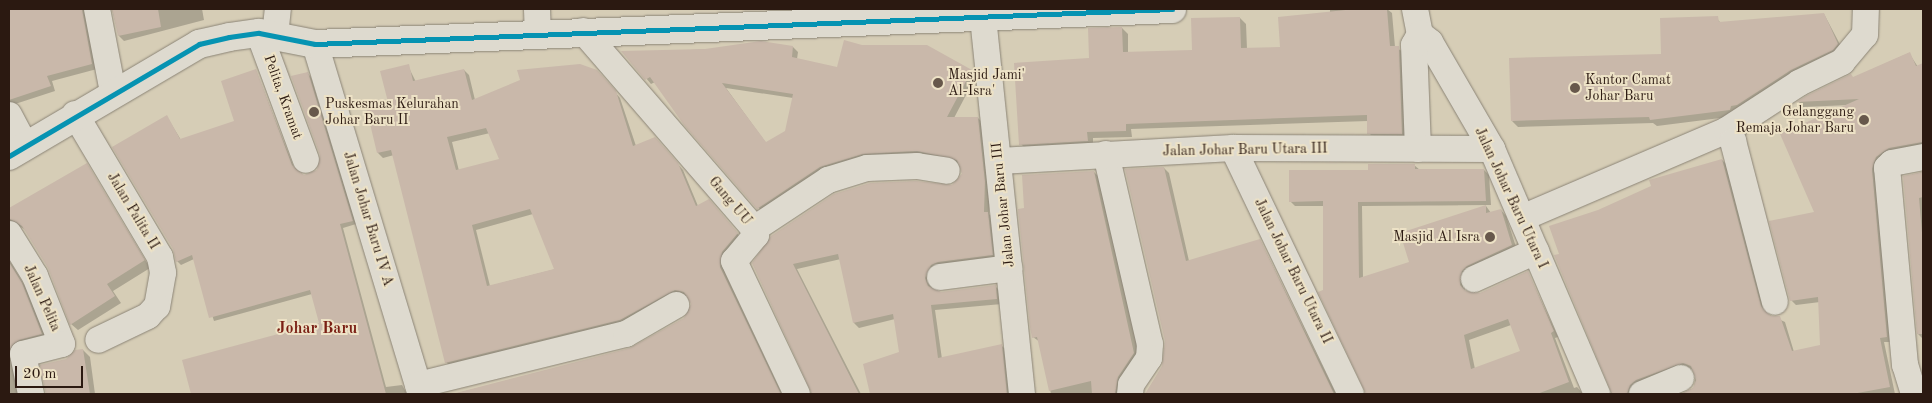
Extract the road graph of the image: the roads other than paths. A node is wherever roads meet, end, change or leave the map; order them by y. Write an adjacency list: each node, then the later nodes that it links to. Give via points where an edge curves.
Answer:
1 (97, 9): 14 (street)
2 (278, 9): 11 (street)
3 (1172, 9): 6 (street)
4 (1415, 9): 12 (street, Jalan Johar Baru Utara I)
5 (1866, 9): 17 (street, via 1865,35 1842,62 1799,83)
6 (1034, 12): 8 (street)
7 (852, 14): 8 (street); 10 (street)
8 (983, 17): 25 (street, Jalan Johar Baru III)
9 (538, 21): 10 (street); 13 (street)
10 (583, 31): 28 (street, Gang UU)
11 (267, 34): 13 (street); 14 (street, via 199,44); 24 (street, Pelita, Kramat)
12 (1420, 34): 20 (street, via 1414,45); 21 (street, Jalan Johar Baru Utara I, via 1430,42)
13 (315, 44): 38 (street, Jalan Johar Baru IV A)
14 (110, 79): 15 (street)
15 (75, 114): 18 (street); 36 (street, Jalan Palita II, via 160,257 163,273 157,306 148,316)
16 (9, 115): 18 (street)
17 (1727, 130): 27 (street); 34 (street, via 1733,141)
18 (19, 147)
19 (1233, 148): 20 (street, Jalan Johar Baru Utara III); 22 (street, Jalan Johar Baru Utara III); 43 (street, Jalan Johar Baru Utara II)
20 (1418, 148): 21 (street, Jalan Johar Baru Utara III)
21 (1492, 149): 27 (street, Jalan Johar Baru Utara I)
22 (1106, 154): 25 (street, Jalan Johar Baru Utara III); 42 (street, via 1150,344 1149,358 1140,367)
23 (1923, 158): 46 (street, via 1892,163 1886,168 1905,365)
24 (306, 160)
25 (999, 161): 31 (street, Jalan Johar Baru III)
26 (947, 171): 28 (street, via 918,166 867,168 828,180)
27 (1522, 218): 30 (street, Jalan Johar Baru Utara I)
28 (754, 229): 40 (street, Gang UU, via 756,235 752,243 736,255 734,261)
29 (9, 234): 39 (street, Jalan Pelita, via 35,276 62,344 23,354)
30 (1536, 250): 33 (street); 44 (street, Jalan Johar Baru Utara I)
31 (1009, 268): 32 (street); 41 (street, Jalan Johar Baru III)
32 (940, 276)
33 (1474, 279)
34 (1775, 302)
35 (676, 306): 38 (street, via 626,334)
36 (98, 340)
37 (1681, 378): 45 (street)
38 (420, 390)
39 (31, 394)
40 (797, 394)
41 (1022, 394)
42 (1130, 394)
43 (1351, 394)
44 (1597, 394)
45 (1642, 394)
46 (1914, 394)

